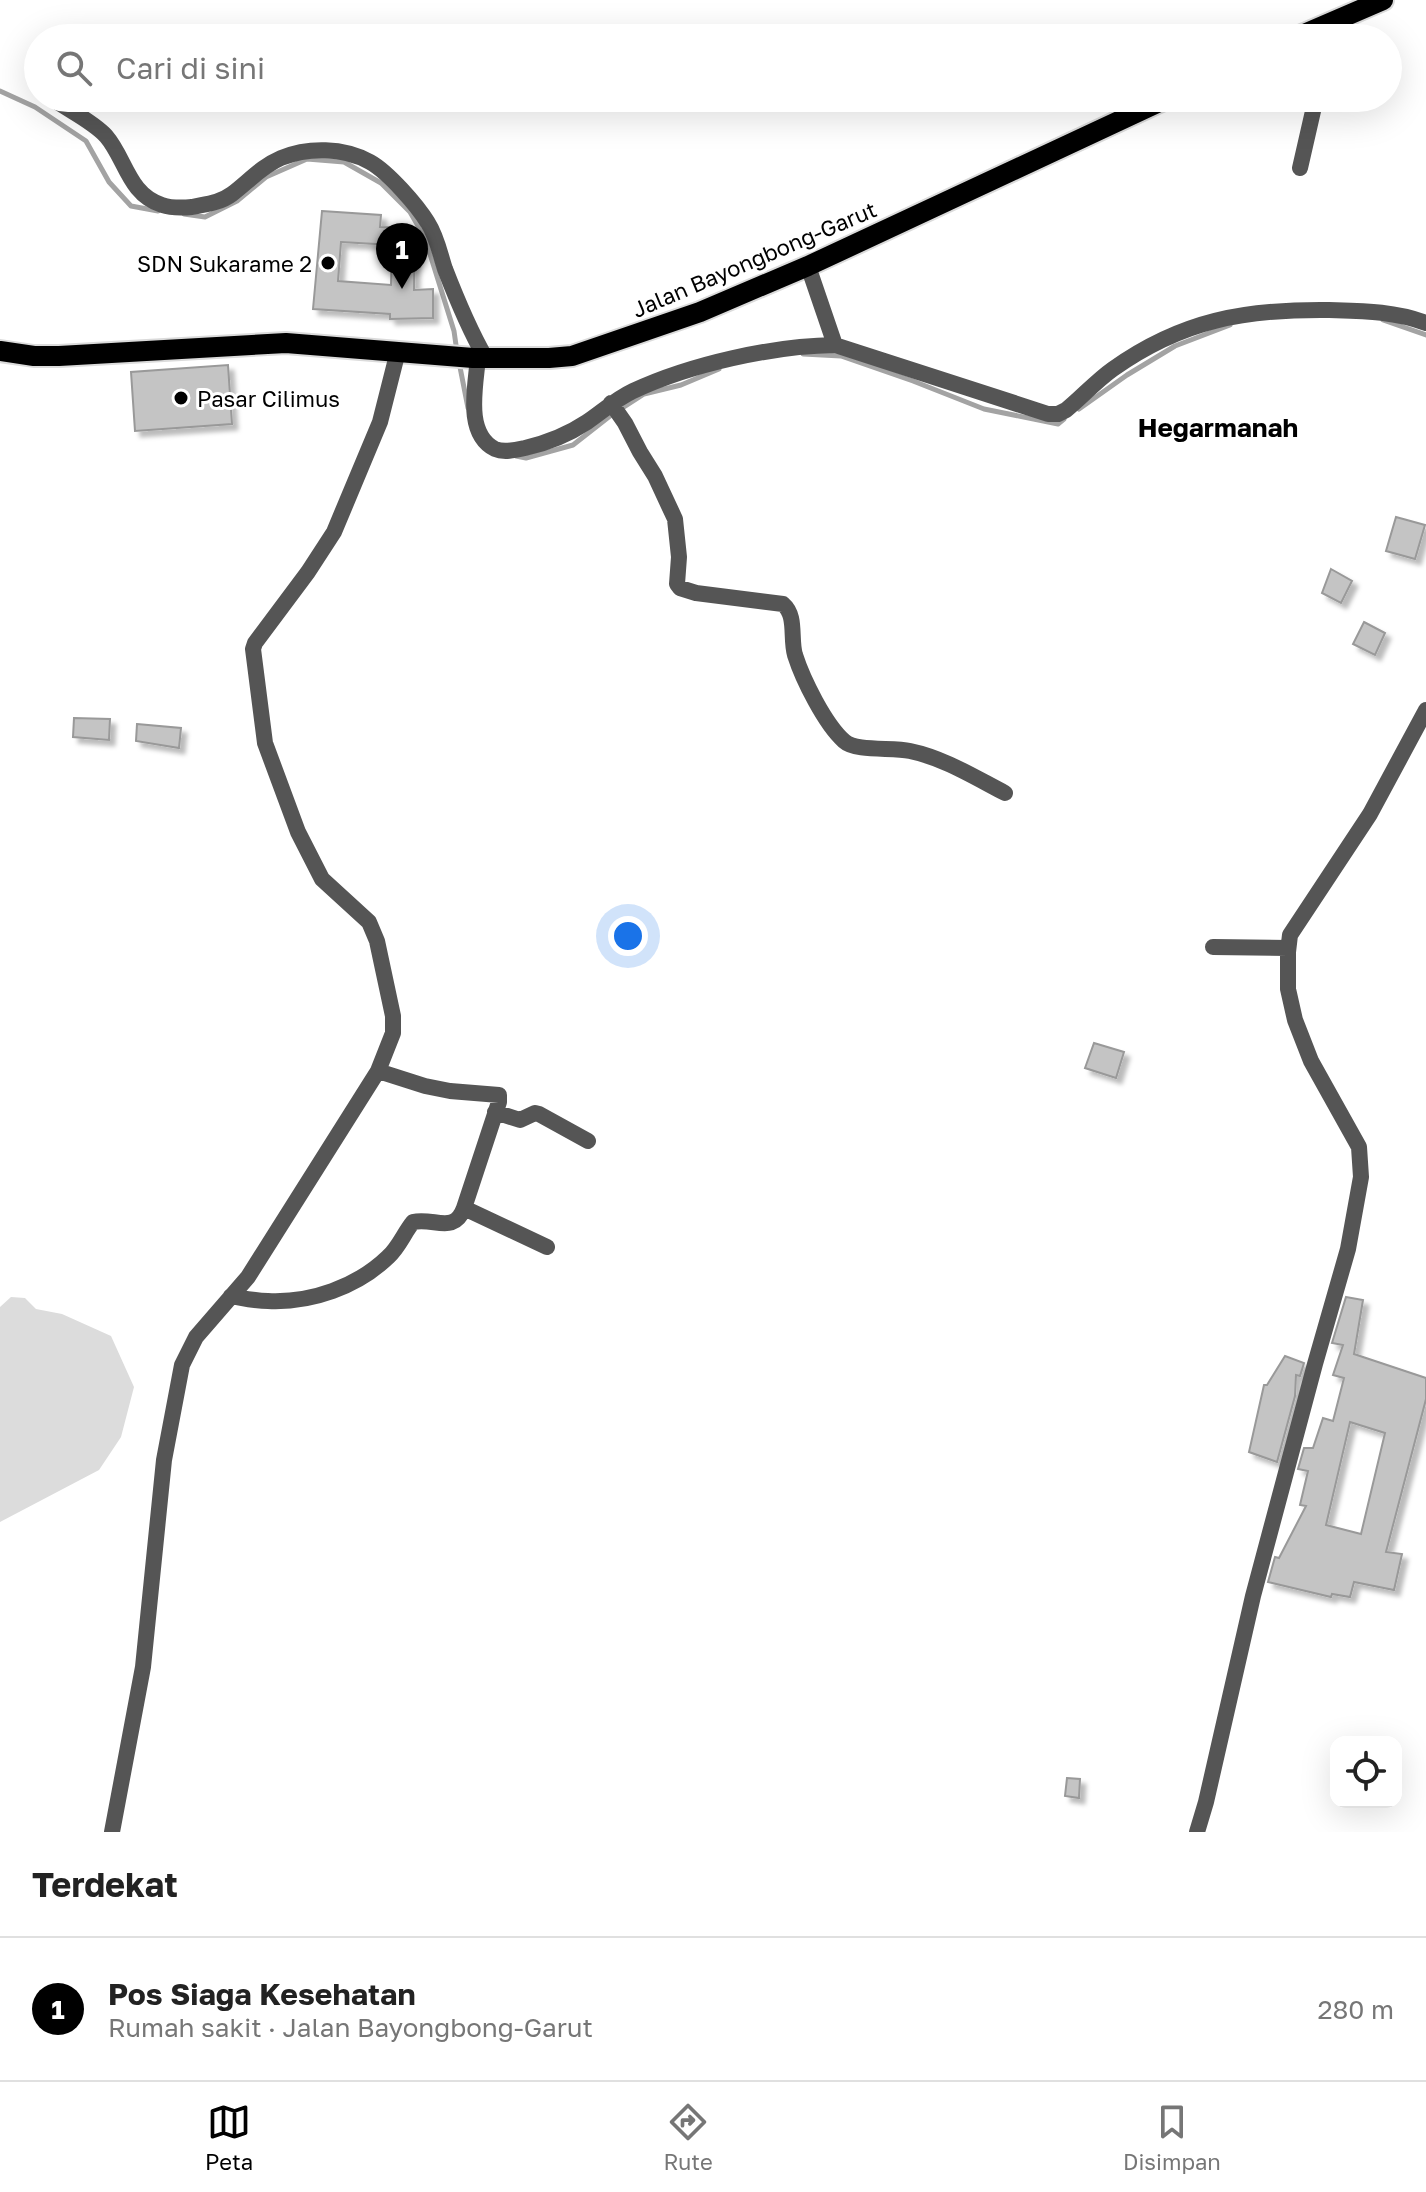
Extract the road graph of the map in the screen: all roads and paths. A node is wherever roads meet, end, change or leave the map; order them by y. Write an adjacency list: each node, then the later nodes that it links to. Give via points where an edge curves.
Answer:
1 (1383, 0): 2 (main road)
2 (1352, 6): 3 (main road)
3 (1331, 24)
4 (73, 112): 13 (street, via 99,129 138,190 163,206 213,203 281,159 313,150 340,151 370,162 431,227)
5 (1138, 112): 8 (main road, Jalan Bayongbong-Garut)
6 (1313, 112): 7 (street)
7 (1300, 168)
8 (808, 266): 10 (street); 13 (main road, Jalan Bayongbong-Garut, via 700,312 572,356)
9 (1426, 323): 10 (street, via 1375,311 1283,310 1230,316 1185,328 1148,347 1058,414)
10 (835, 345): 14 (street, via 789,348 696,368 633,391)
11 (0, 351): 12 (main road, Jalan Bayongbong-Garut, via 59,356 286,343)
12 (398, 351): 13 (main road, Jalan Bayongbong-Garut); 19 (street, via 380,422 334,532 253,649 265,743 298,832 322,879 369,922 377,941 393,1016 393,1033)
13 (479, 358): 14 (street, via 476,422 496,449 520,449 563,435)
14 (612, 405): 16 (street, via 675,519 680,588 789,609 795,655 845,742 927,756)
15 (1426, 710): 18 (street, via 1370,814 1290,935)
16 (1005, 793)
17 (1213, 947): 18 (street)
18 (1288, 948): 26 (street, via 1295,1020 1311,1061 1359,1147 1361,1177 1348,1249 1253,1596)
19 (378, 1071): 20 (street, via 450,1091 497,1093); 24 (street)
20 (495, 1112): 21 (street, via 520,1120 539,1114); 22 (street)
21 (588, 1141)
22 (464, 1208): 23 (street); 24 (street, via 452,1223 413,1222 388,1257 331,1292 268,1301)
23 (547, 1247)
24 (231, 1296): 25 (street, via 196,1337 182,1365 164,1460 143,1667)
25 (112, 1832)
26 (1197, 1832)

